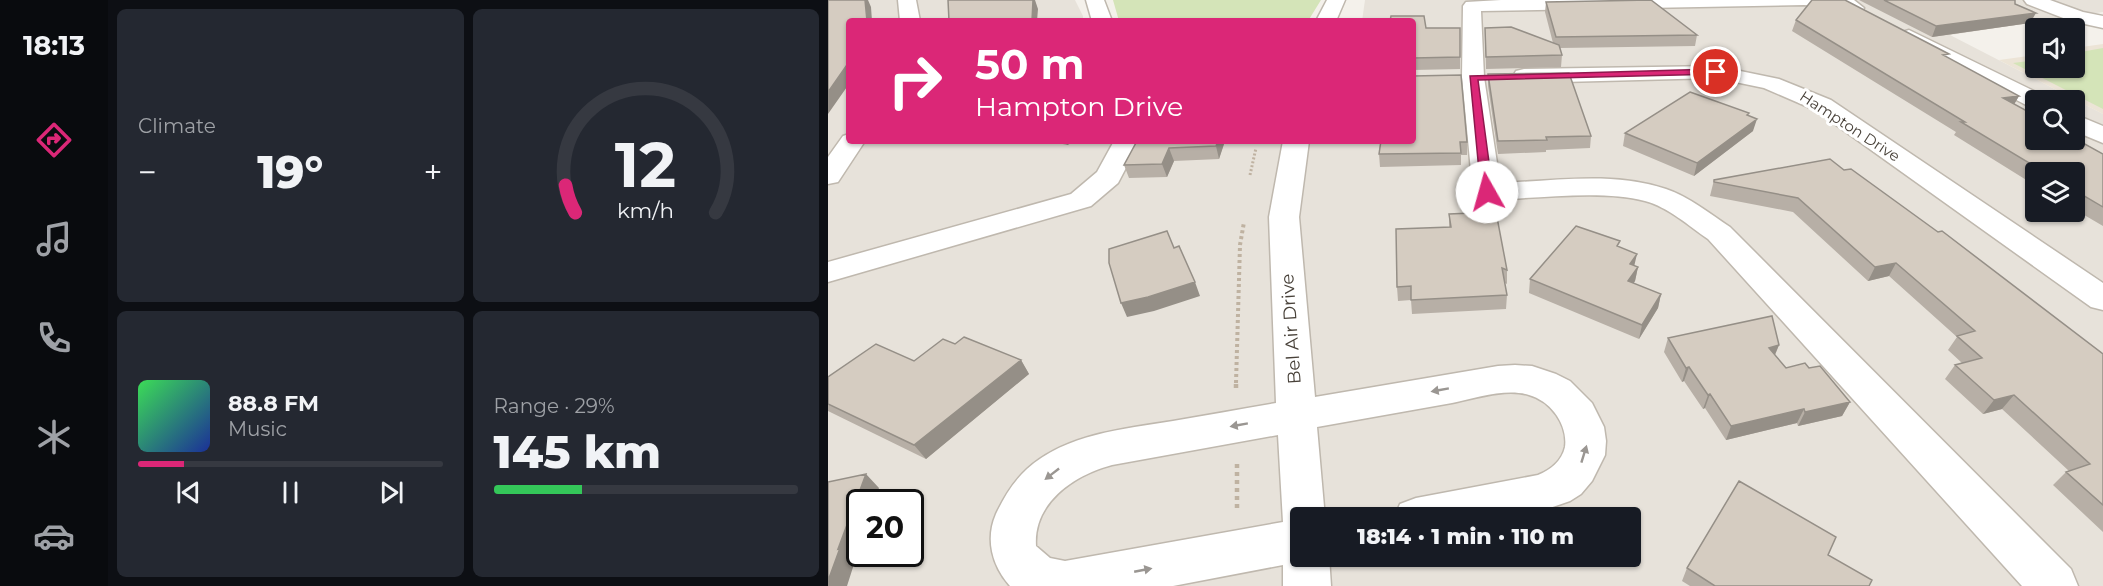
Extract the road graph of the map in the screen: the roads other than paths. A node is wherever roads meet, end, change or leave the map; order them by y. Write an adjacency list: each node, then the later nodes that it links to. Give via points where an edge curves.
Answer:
1 (907, 0): 6 (street)
2 (1095, 0): 7 (street)
3 (1336, 0): 8 (street)
4 (2033, 0): 9 (street)
5 (1867, 14): 11 (street, via 1846,3 1804,0 1472,6)
6 (910, 18)
7 (1101, 18)
8 (1327, 18)
9 (2103, 22)
10 (1888, 25): 12 (street)
11 (1463, 78): 20 (street, Hampton Drive, via 1716,72 1775,83 1823,105); 27 (street, via 1487,192 1610,189 1652,194 1719,233)
12 (2025, 95)
13 (2085, 127): 14 (street)
14 (2103, 136)
15 (850, 144): 18 (street)
16 (1124, 144): 19 (street, via 1108,177 1081,200)
17 (1296, 144): 21 (street, Bel Air Drive, via 1284,217)
18 (828, 176)
19 (828, 272)
20 (2103, 299)
21 (1297, 415): 22 (street, Bel Air Drive); 23 (street, one-way to 21, via 1544,493 1565,482 1580,466 1587,447 1586,427 1561,394 1520,379 1498,380); 24 (street, one-way to 24, via 1086,454 1040,483 1023,504 1013,527 1012,549 1022,567 1039,579 1065,584)
22 (1302, 507)
23 (1472, 507)
24 (1290, 542)
25 (1307, 567): 26 (street)
26 (1308, 586)
27 (2054, 586)

